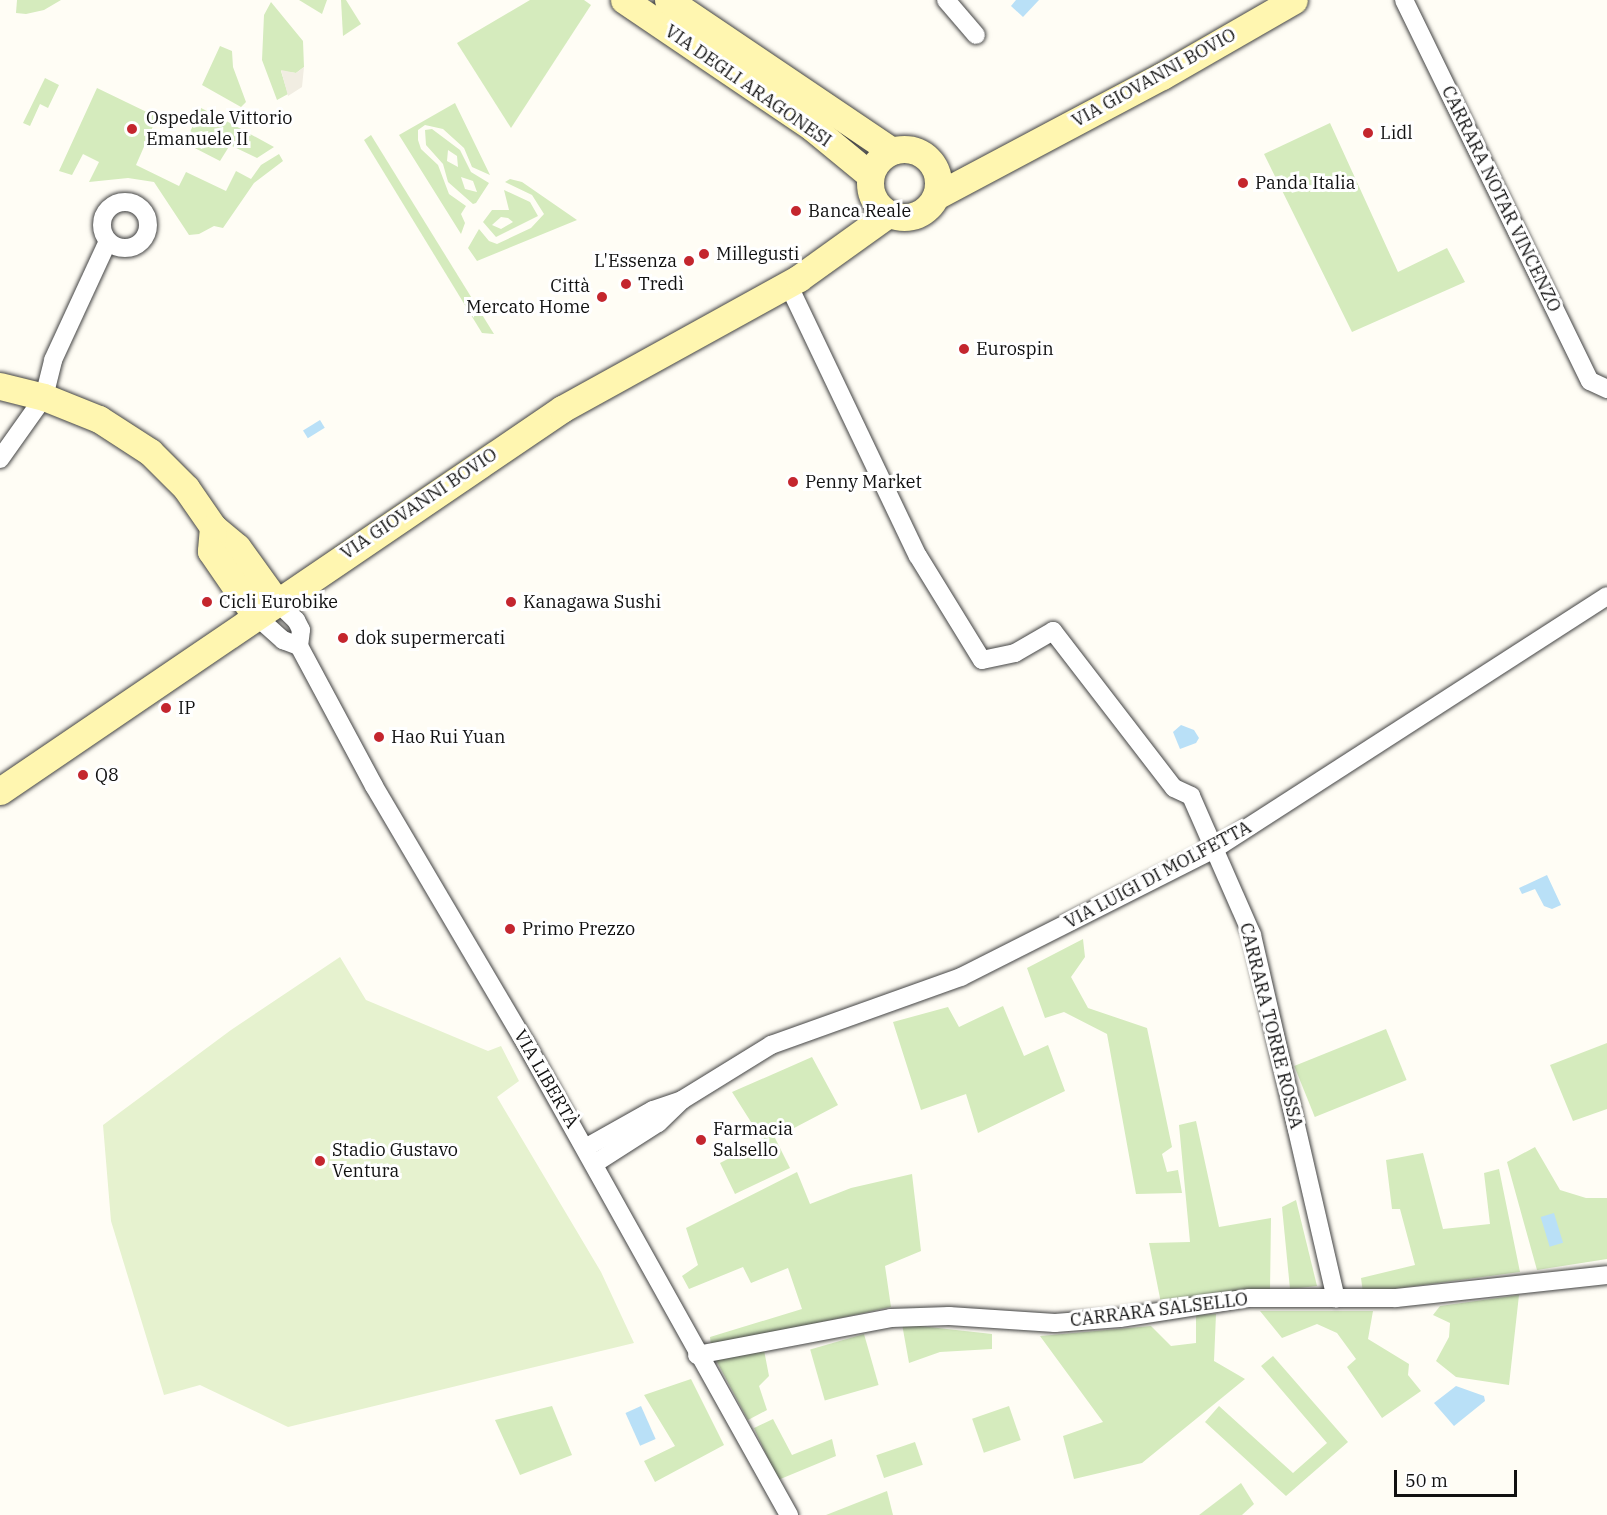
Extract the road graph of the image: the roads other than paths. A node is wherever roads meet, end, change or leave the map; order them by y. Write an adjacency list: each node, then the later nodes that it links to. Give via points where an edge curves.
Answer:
1 (624, 0): 10 (street, VIA DEGLI ARAGONESI, via 813,128)
2 (668, 0): 7 (street, VIA DEGLI ARAGONESI)
3 (946, 0): 6 (street)
4 (1294, 0): 8 (street, VIA GIOVANNI BOVIO, via 1161,76)
5 (1404, 0): 15 (street, CARRARA NOTAR VINCENZO, via 1590,381)
6 (976, 36)
7 (892, 151): 9 (street, via 915,151); 10 (street, VIA GIOVANNI BOVIO, via 875,165)
8 (1012, 153): 9 (street, VIA GIOVANNI BOVIO); 11 (street, VIA GIOVANNI BOVIO)
9 (933, 166): 11 (street, via 938,180)
10 (877, 196): 11 (street, VIA GIOVANNI BOVIO, via 910,217 930,206); 13 (street, VIA GIOVANNI BOVIO, via 853,241)
11 (936, 196)
12 (108, 241): 16 (street, via 53,360)
13 (793, 281): 19 (street, VIA GIOVANNI BOVIO, via 562,409); 22 (street, CARRARA TORRE ROSSA, via 918,556 982,660 1015,653 1053,631 1174,788 1191,796)
14 (0, 386): 16 (street)
15 (1607, 389)
16 (44, 397): 17 (street); 19 (street, via 99,419 150,452 186,488 213,527 211,551)
17 (0, 459)
18 (1607, 596): 22 (street, VIA LUIGI DI MOLFETTA)
19 (266, 608): 20 (street, via 283,639); 20 (street, VIA LIBERTÀ, via 296,620 301,630); 21 (street, VIA GIOVANNI BOVIO)
20 (299, 646): 23 (street, VIA LIBERTÀ, via 374,786)
21 (0, 791)
22 (1216, 848): 23 (street, VIA LUIGI DI MOLFETTA, via 961,977 771,1045 682,1100 658,1123); 25 (street, CARRARA TORRE ROSSA, via 1252,935)
23 (589, 1156): 26 (street, VIA LIBERTÀ)
24 (1607, 1277): 25 (street, CARRARA SALSELLO, via 1396,1298)
25 (1336, 1298): 26 (street, CARRARA SALSELLO, via 1249,1298 1120,1318 1055,1323 949,1316 891,1318)
26 (697, 1355): 27 (street, VIA LIBERTÀ)
27 (789, 1515)

